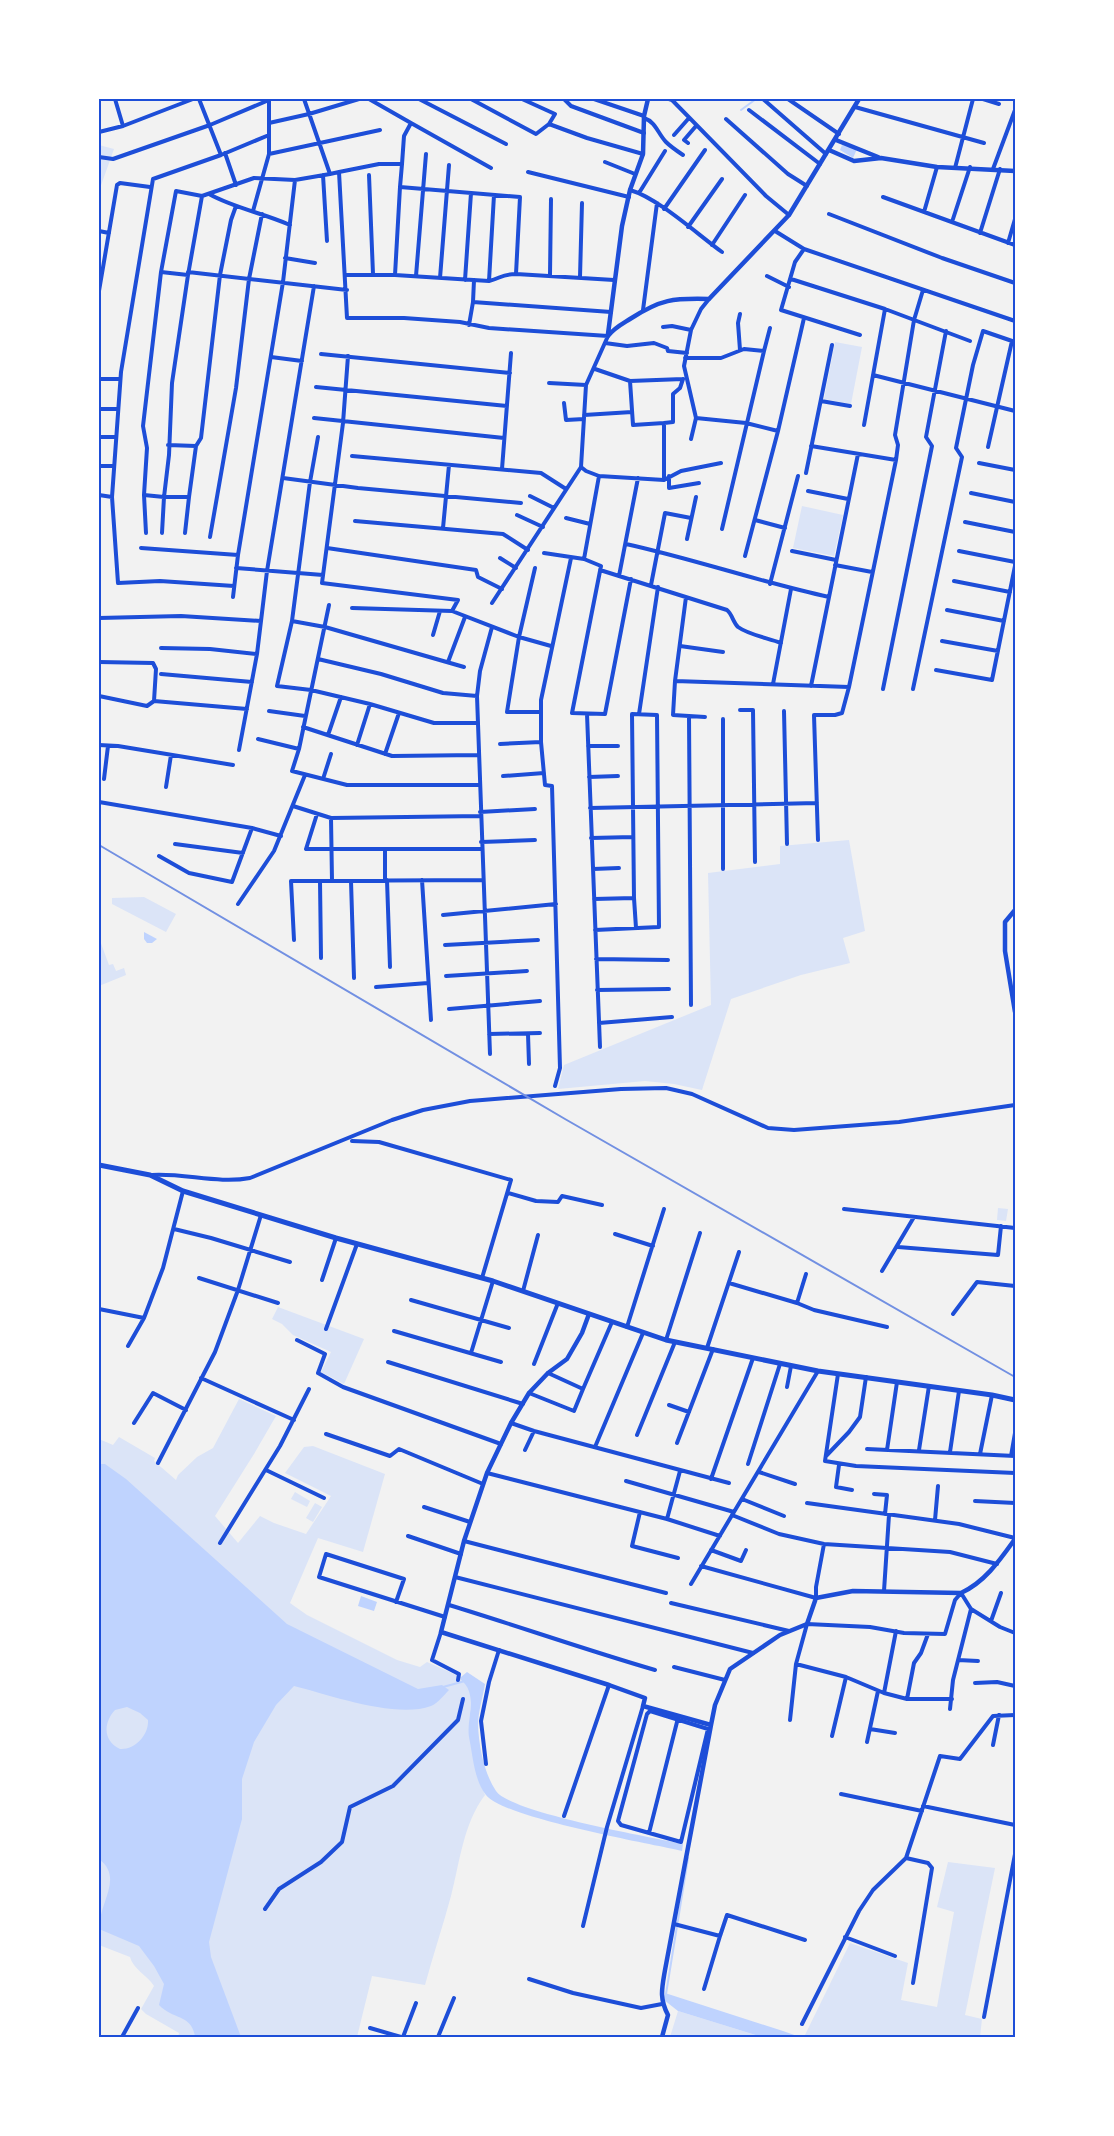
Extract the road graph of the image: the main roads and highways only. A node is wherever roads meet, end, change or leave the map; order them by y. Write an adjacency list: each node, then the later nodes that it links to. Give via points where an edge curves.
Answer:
1 (99, 1165): 2 (main road, via 150,1175 183,1191 493,1281 666,1340 818,1371)
2 (1015, 1400)

